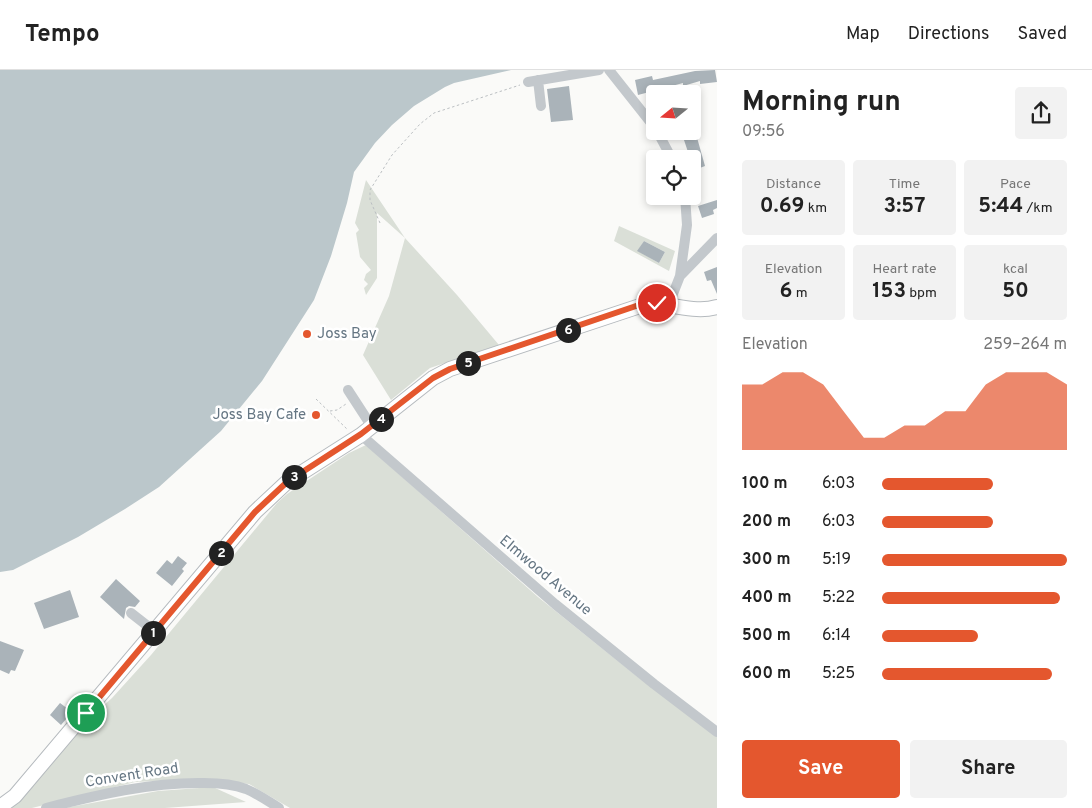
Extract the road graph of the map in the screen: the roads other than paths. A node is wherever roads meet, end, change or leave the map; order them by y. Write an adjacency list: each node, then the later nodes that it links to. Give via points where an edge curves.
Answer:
1 (599, 70): 3 (street, via 533,81)
2 (609, 70): 4 (street)
3 (542, 106)
4 (646, 117)
5 (686, 205): 7 (street, via 687,225)
6 (717, 238): 7 (street)
7 (680, 276): 8 (street)
8 (669, 304): 9 (main road, via 696,310); 11 (main road, via 636,306 450,369 433,378)
9 (717, 307)
10 (348, 390): 11 (street, Elmwood Avenue)
11 (363, 433): 13 (main road, via 287,482 255,512); 14 (street, Elmwood Avenue, via 554,604)
12 (131, 613): 13 (street)
13 (154, 632): 15 (main road, via 15,796)
14 (717, 732)
15 (0, 807)
16 (46, 808): 17 (street, Convent Road, via 178,782 218,783 244,788)
17 (279, 808)

